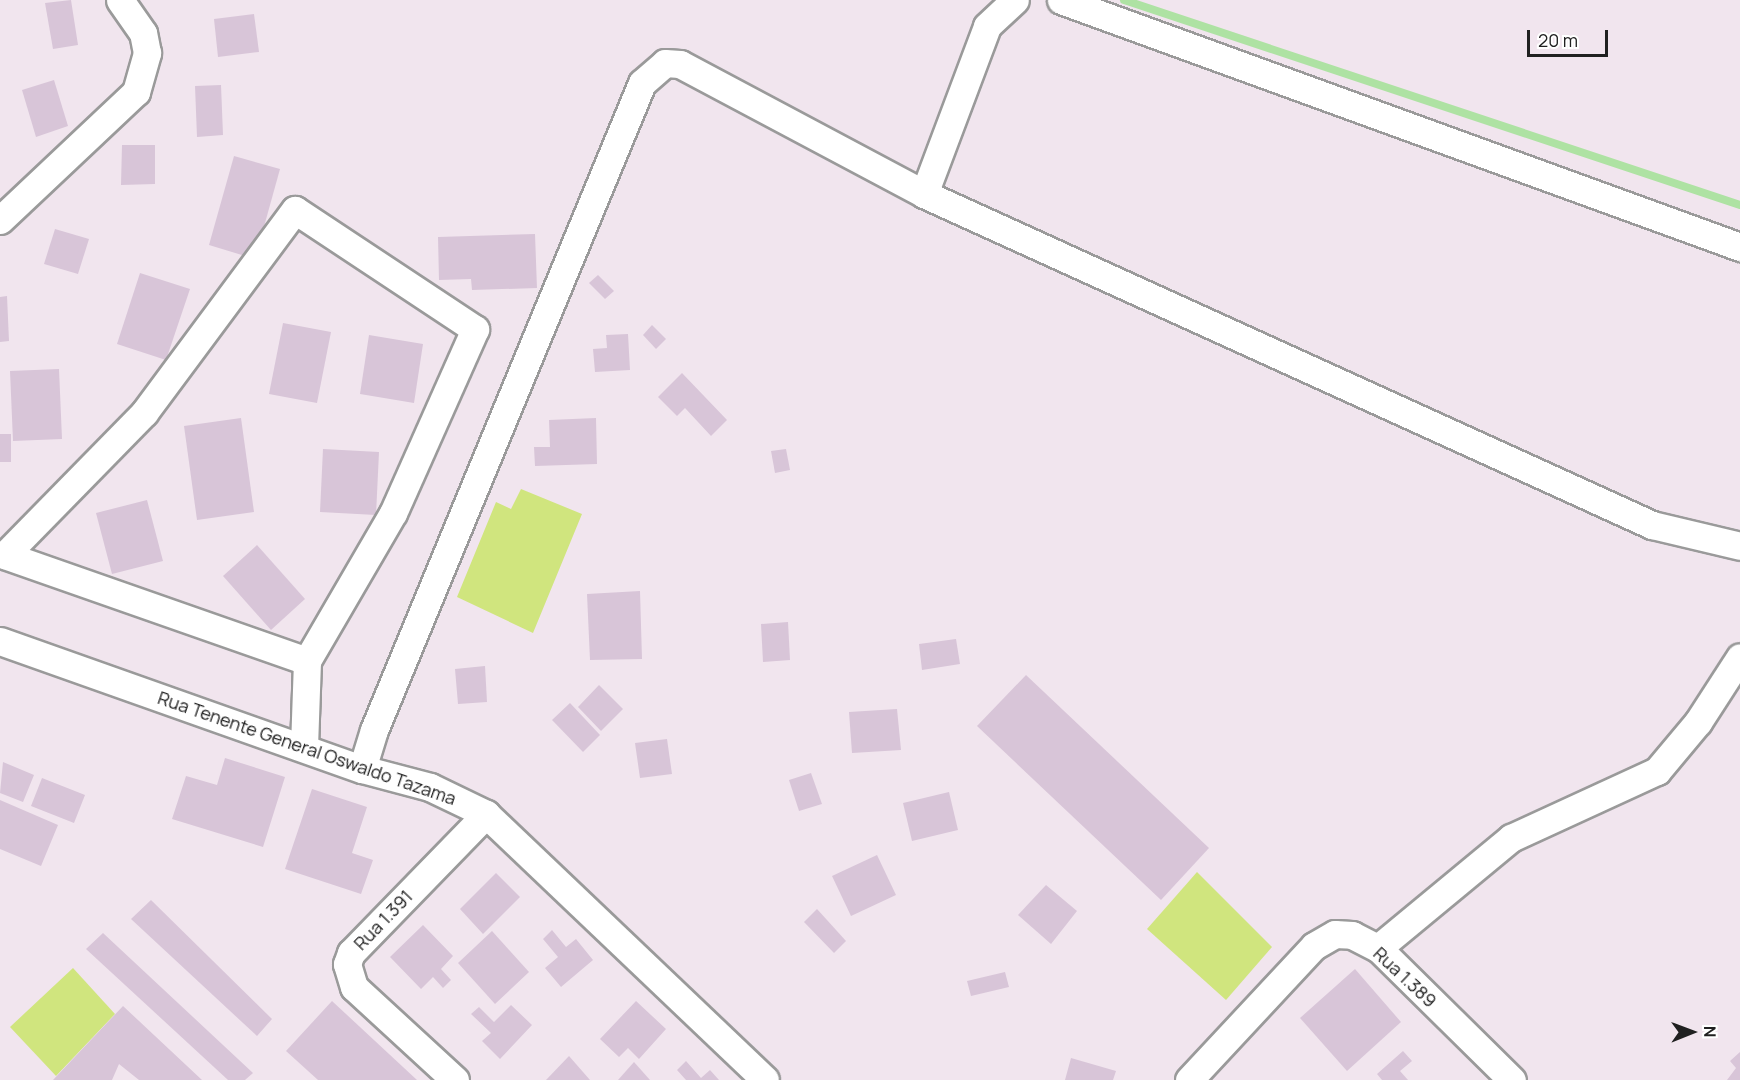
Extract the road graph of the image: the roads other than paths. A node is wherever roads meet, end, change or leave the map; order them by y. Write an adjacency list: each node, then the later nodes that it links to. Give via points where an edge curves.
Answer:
1 (120, 0): 5 (street, via 143,33 147,54 136,92)
2 (1015, 0): 4 (street, via 987,26)
3 (1061, 0): 6 (street)
4 (924, 194): 7 (street, via 1652,525); 12 (street, via 680,64 653,69 642,82)
5 (0, 220)
6 (1740, 247)
7 (1740, 546)
8 (0, 641): 11 (street, Rua Tenente General Oswaldo Tazama)
9 (1740, 657): 14 (street, via 1698,722 1657,771 1511,838)
10 (307, 661): 10 (street, via 5,555 144,413 295,210 475,329 393,513); 11 (street)
11 (304, 747): 12 (street, Rua Tenente General Oswaldo Tazama)
12 (362, 769): 13 (street, Rua Tenente General Oswaldo Tazama, via 430,787)
13 (486, 814): 15 (street, Rua 1.391, via 351,953 347,964 354,987); 16 (street, Rua Tenente General Oswaldo Tazama)
14 (1378, 948): 17 (street, Rua 1.389, via 1352,935 1335,934 1314,946); 18 (street, Rua 1.389)
15 (455, 1080)
16 (765, 1080)
17 (1189, 1080)
18 (1512, 1080)

